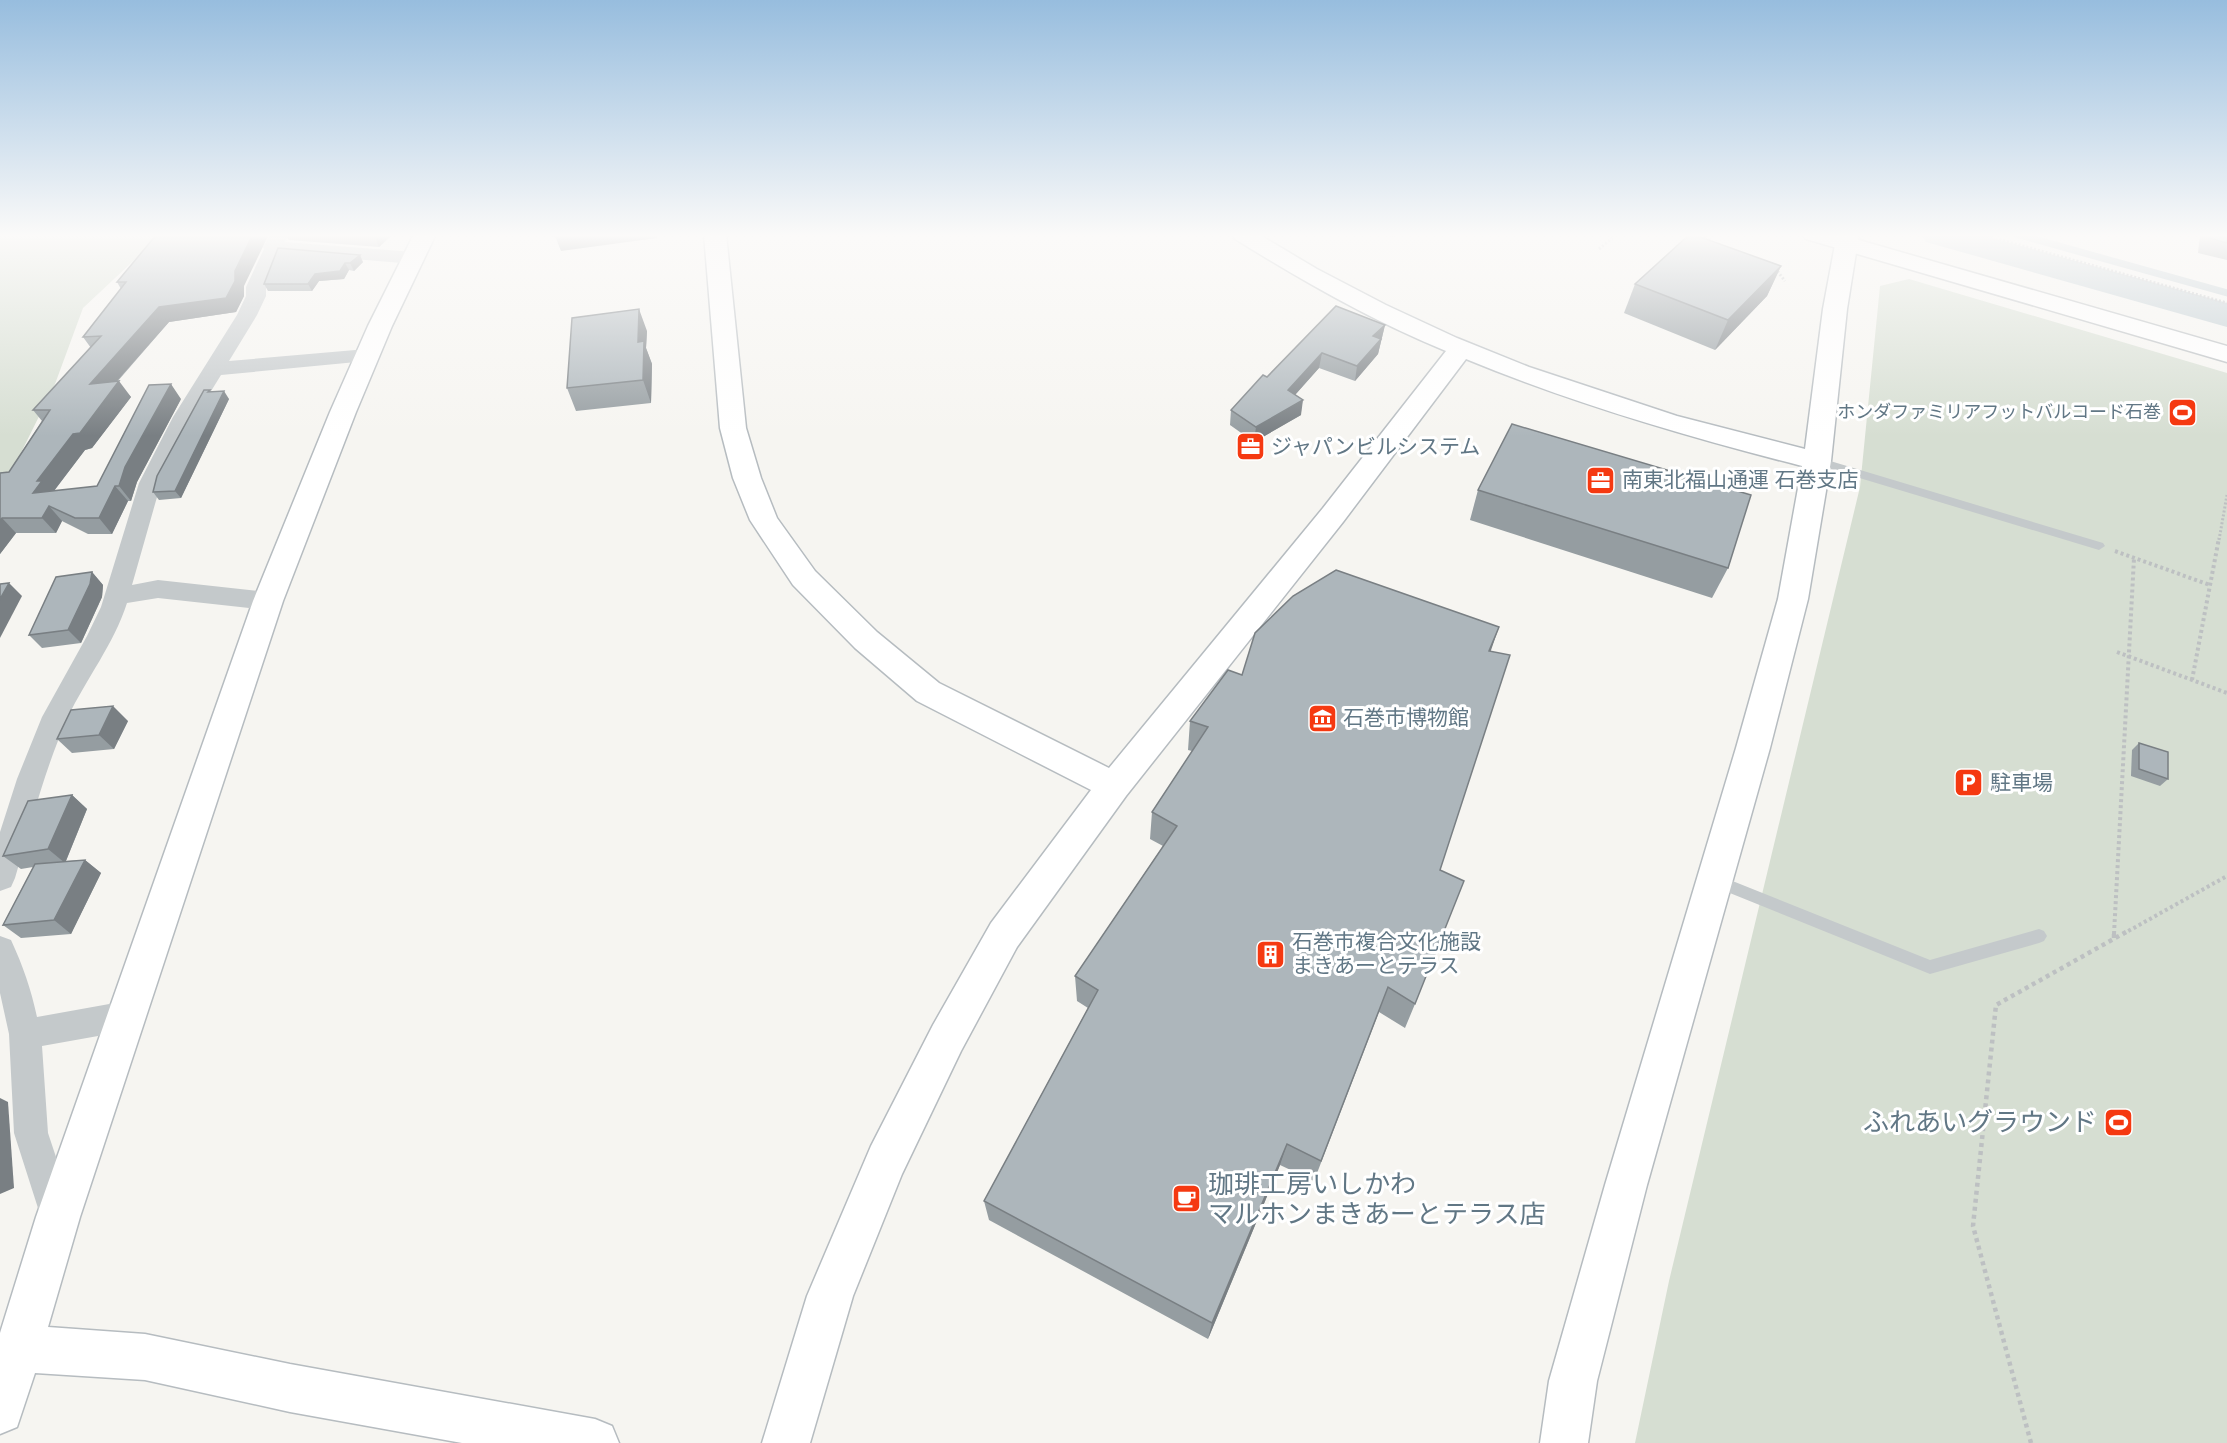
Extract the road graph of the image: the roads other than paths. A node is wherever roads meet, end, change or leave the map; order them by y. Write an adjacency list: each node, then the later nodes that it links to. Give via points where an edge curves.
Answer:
1 (252, 301): 10 (street)
2 (393, 301): 9 (street)
3 (721, 301): 15 (street, via 733,428 747,478 764,520 804,578 867,640 928,692)
4 (1361, 301): 7 (street)
5 (1835, 301): 11 (street)
6 (2051, 301): 8 (street)
7 (1461, 350): 11 (street, via 1627,408); 15 (street)
8 (2227, 354)
9 (367, 356): 10 (street); 14 (street)
10 (213, 369): 13 (street, via 150,483)
11 (1817, 461): 12 (lane); 17 (street, via 1793,599)
12 (2099, 546)
13 (116, 596): 14 (street, via 158,589); 16 (street, via 100,636 55,717)
14 (268, 601): 20 (street)
15 (1113, 786): 26 (street, via 1004,934 942,1048 886,1161 830,1296)
16 (0, 878)
17 (1714, 880): 18 (lane, via 1930,967); 27 (street, via 1576,1369)
18 (2039, 936)
19 (0, 951): 21 (street, via 13,980)
20 (126, 1016): 21 (street); 22 (street)
21 (25, 1034): 22 (street, via 31,1132)
22 (58, 1217): 23 (street)
23 (17, 1348): 24 (street); 25 (street, via 145,1357 290,1388)
24 (0, 1410)
25 (595, 1443)
26 (786, 1443)
27 (1564, 1443)

